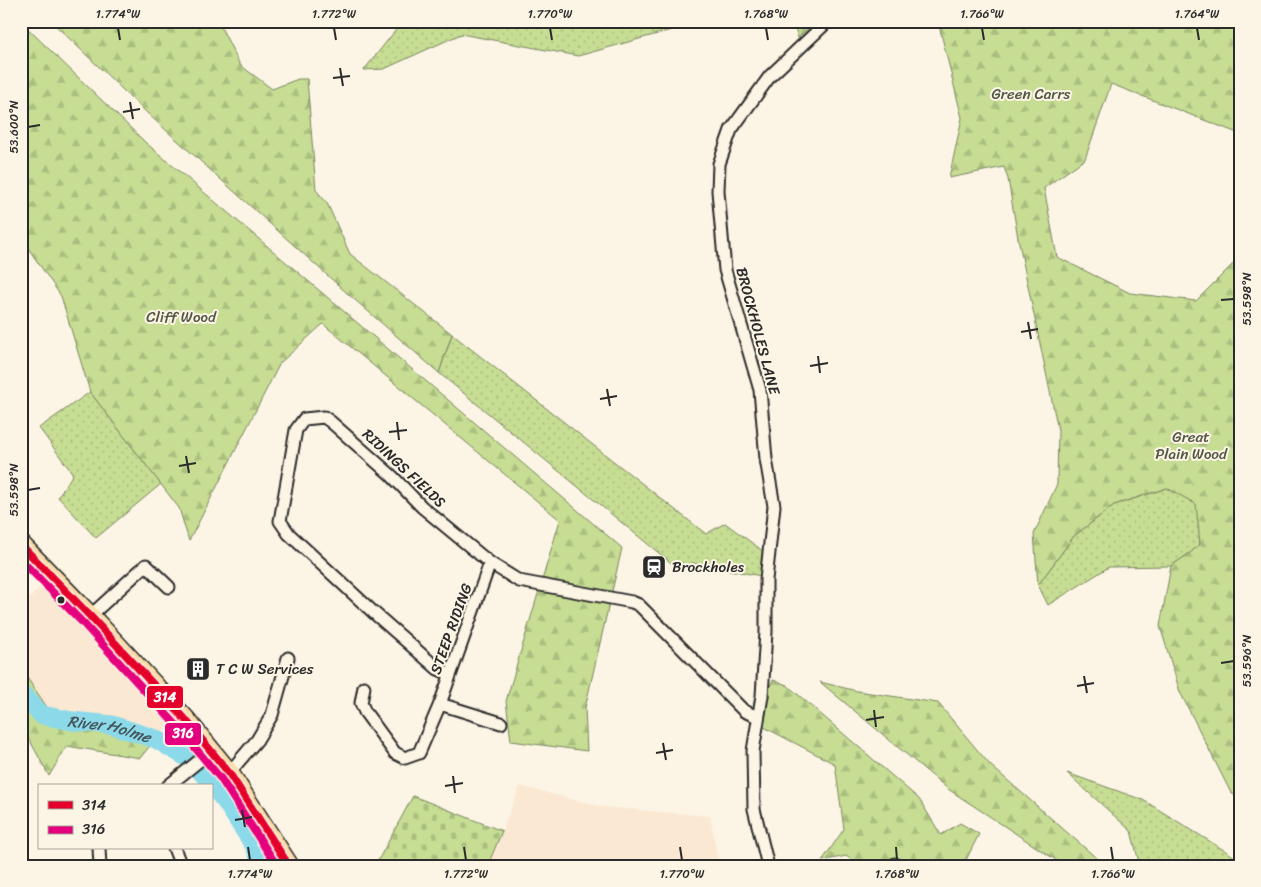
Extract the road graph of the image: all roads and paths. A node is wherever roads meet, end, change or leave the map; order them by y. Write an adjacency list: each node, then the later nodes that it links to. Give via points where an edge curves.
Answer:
1 (828, 21): 10 (street, BROCKHOLES LANE, via 770,76 731,130 719,164 718,191 725,270 760,390 774,506)
2 (21, 545): 5 (main road)
3 (490, 563): 7 (street, STEEP RIDING); 7 (street, RIDINGS FIELDS, via 422,507 324,416 304,419 296,430 280,521 289,534 373,612 438,668); 10 (street, RIDINGS FIELDS, via 519,581 639,605 744,711)
4 (168, 588): 5 (street, via 146,565)
5 (90, 616): 12 (main road, via 185,719)
6 (288, 658): 13 (street, via 272,715 258,740)
7 (450, 674): 9 (street, STEEP RIDING)
8 (364, 687): 9 (street, STEEP RIDING, via 360,703 365,712 394,753 405,758 419,753)
9 (440, 704): 11 (street)
10 (758, 717): 22 (street, BROCKHOLES LANE, via 754,751 754,809)
11 (501, 723)
12 (207, 754): 13 (main road); 14 (street)
13 (229, 773): 21 (main road)
14 (171, 784)
15 (99, 850): 19 (street)
16 (175, 850): 20 (street)
17 (21, 864): 18 (street)
18 (25, 866)
19 (100, 866)
20 (181, 866)
21 (289, 866)
22 (768, 866)

